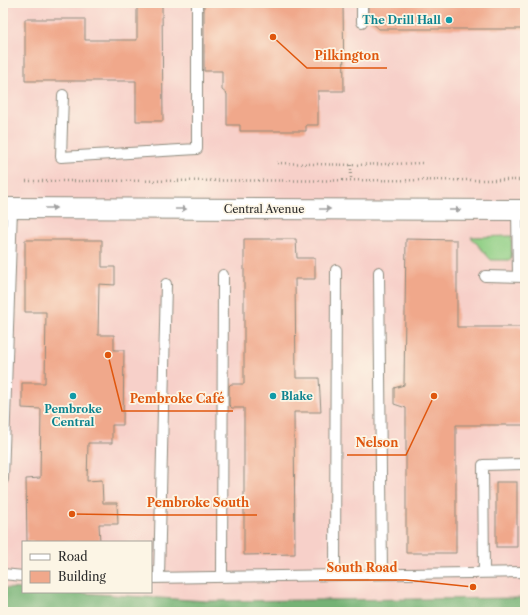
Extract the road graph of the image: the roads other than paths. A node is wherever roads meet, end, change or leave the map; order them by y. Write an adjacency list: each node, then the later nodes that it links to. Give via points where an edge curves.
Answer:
1 (197, 3): 4 (lane, via 197,149 61,157)
2 (362, 3): 3 (lane)
3 (362, 22)
4 (63, 95)
5 (7, 208): 6 (street, Central Avenue, one-way to 6); 14 (lane)
6 (521, 210): 11 (lane)
7 (336, 270): 19 (lane)
8 (379, 272): 18 (lane)
9 (223, 275): 21 (lane)
10 (485, 276): 11 (lane)
11 (522, 276)
12 (166, 284): 22 (lane)
13 (525, 464): 15 (lane, via 483,465)
14 (3, 479)
15 (484, 572): 16 (lane); 18 (lane)
16 (525, 572)
17 (3, 574): 20 (lane)
18 (382, 574): 19 (lane)
19 (335, 575): 21 (lane)
20 (22, 576)
21 (222, 576): 22 (lane)
22 (155, 578)

